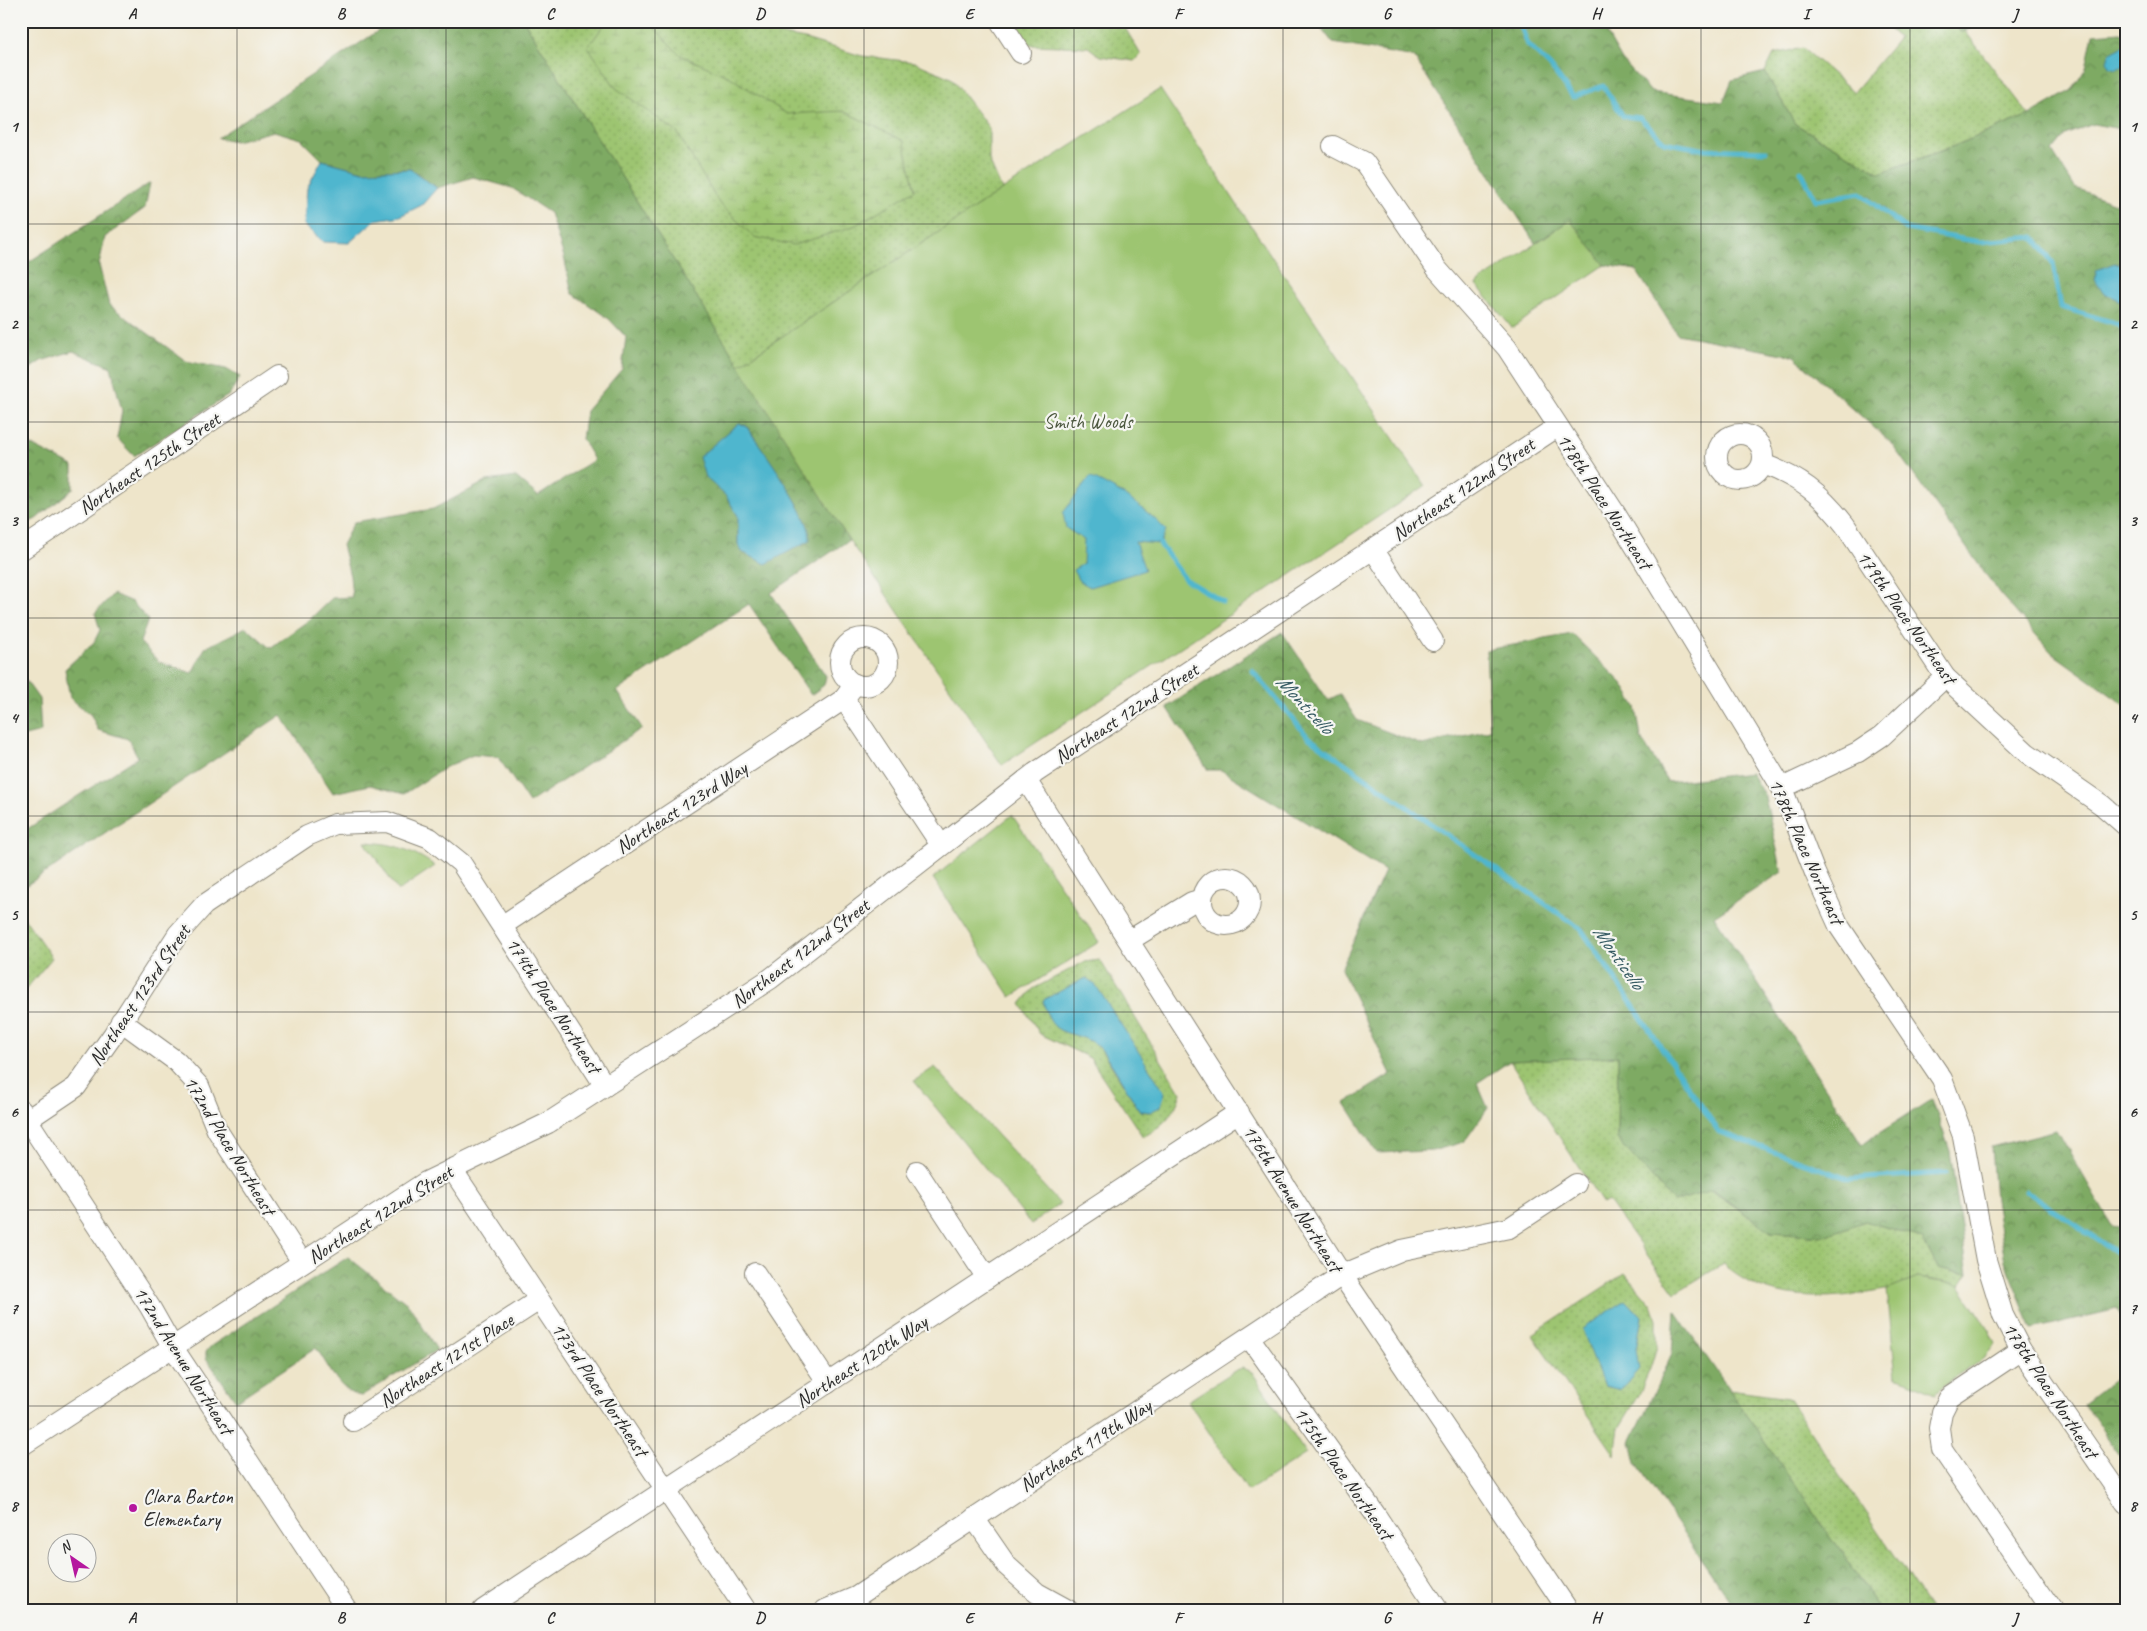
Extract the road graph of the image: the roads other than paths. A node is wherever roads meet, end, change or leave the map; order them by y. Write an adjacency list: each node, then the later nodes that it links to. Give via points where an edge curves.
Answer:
1 (1000, 21): 2 (street)
2 (1020, 53)
3 (1333, 146): 5 (street, 178th Place Northeast, via 1364,162 1437,269 1506,348)
4 (277, 376): 8 (street, Northeast 125th Street)
5 (1557, 427): 7 (street, Northeast 122nd Street); 12 (street, 178th Place Northeast, via 1615,513)
6 (1763, 464): 10 (street, 179th Place Northeast, via 1810,488 1828,503)
7 (1373, 549): 9 (street); 11 (street, Northeast 122nd Street)
8 (21, 550)
9 (1433, 641)
10 (1944, 678): 12 (street, via 1882,736 1858,752); 13 (street, 179th Place Northeast, via 2028,753 2102,805)
11 (1026, 780): 14 (street, Northeast 122nd Street); 17 (street, 176th Avenue Northeast)
12 (1782, 788): 32 (street, 178th Place Northeast, via 1839,926 1942,1078 1963,1136 1986,1260 2003,1315)
13 (2126, 826)
14 (941, 845): 16 (street, Northeast 123rd Way, via 850,691); 19 (street, Northeast 122nd Street, via 770,980)
15 (1202, 900): 17 (street, via 1192,902)
16 (503, 925): 18 (street, Northeast 123rd Street, via 461,863 430,838 386,822 335,824 307,836 204,905 178,934); 19 (street, 174th Place Northeast)
17 (1130, 940): 20 (street, 176th Avenue Northeast)
18 (122, 1021): 21 (street, Northeast 123rd Street, via 76,1087); 25 (street, 172nd Place Northeast, via 176,1061 199,1086 217,1130)
19 (605, 1086): 22 (street, Northeast 122nd Street, via 548,1123)
20 (1239, 1112): 27 (street, 176th Avenue Northeast); 28 (street, Northeast 120th Way)
21 (23, 1118): 31 (street, 172nd Avenue Northeast, via 150,1307)
22 (452, 1169): 25 (street, Northeast 122nd Street, via 426,1182); 29 (street, 173rd Place Northeast)
23 (917, 1171): 28 (street)
24 (1576, 1184): 27 (street, Northeast 119th Way, via 1509,1228 1402,1250)
25 (302, 1262): 31 (street, Northeast 122nd Street)
26 (755, 1273): 33 (street)
27 (1342, 1275): 30 (street, Northeast 119th Way); 45 (street, 176th Avenue Northeast)
28 (987, 1278): 33 (street, Northeast 120th Way)
29 (539, 1300): 34 (street, Northeast 121st Place); 36 (street, 173rd Place Northeast)
30 (1249, 1337): 38 (street, Northeast 119th Way); 44 (street, 175th Place Northeast, via 1375,1514)
31 (172, 1346): 35 (street, Northeast 122nd Street); 39 (street, 172nd Avenue Northeast)
32 (2020, 1350): 37 (street, 178th Place Northeast); 46 (street, via 1949,1398 1939,1428 1942,1448)
33 (828, 1383): 36 (street, Northeast 120th Way)
34 (353, 1421)
35 (21, 1446)
36 (667, 1489): 40 (street, Northeast 120th Way); 41 (street, 173rd Place Northeast)
37 (2126, 1503)
38 (974, 1518): 42 (street, Northeast 119th Way, via 856,1596); 43 (street, via 1006,1566 1037,1593)
39 (347, 1610)
40 (483, 1610)
41 (746, 1610)
42 (825, 1610)
43 (1068, 1610)
44 (1438, 1610)
45 (1568, 1610)
46 (2052, 1610)

